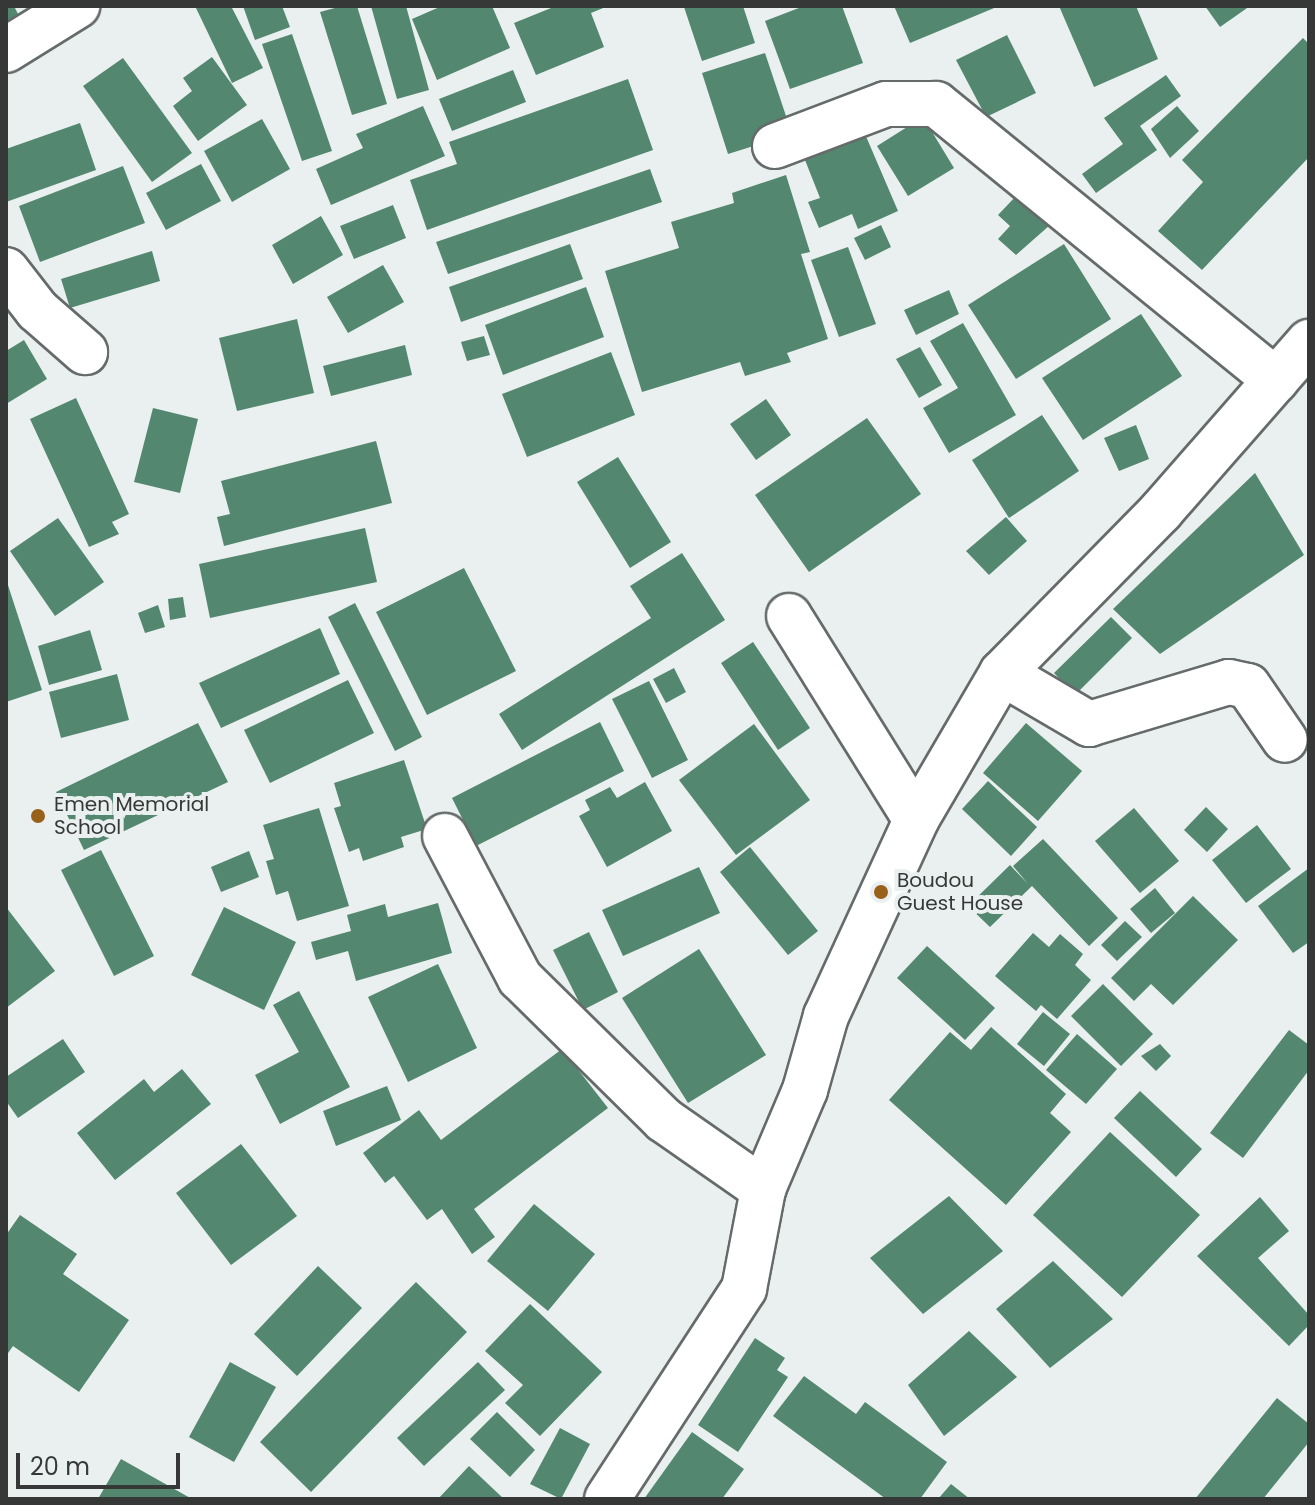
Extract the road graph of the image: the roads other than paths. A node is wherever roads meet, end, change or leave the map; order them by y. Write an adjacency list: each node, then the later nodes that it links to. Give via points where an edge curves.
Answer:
1 (77, 6): 2 (street)
2 (6, 50)
3 (775, 146): 7 (street, via 886,104 936,104)
4 (6, 270): 6 (street, via 37,310)
5 (1309, 342): 7 (street)
6 (85, 352)
7 (1276, 380): 9 (street, via 1161,511)
8 (789, 616): 11 (street)
9 (1002, 673): 10 (street, via 1089,724 1229,682 1248,686); 11 (street)
10 (1285, 740)
11 (916, 820): 13 (street, via 826,1016 805,1090)
12 (445, 836): 13 (street, via 520,978 664,1120)
13 (763, 1189): 14 (street, via 744,1289)
14 (607, 1499)

